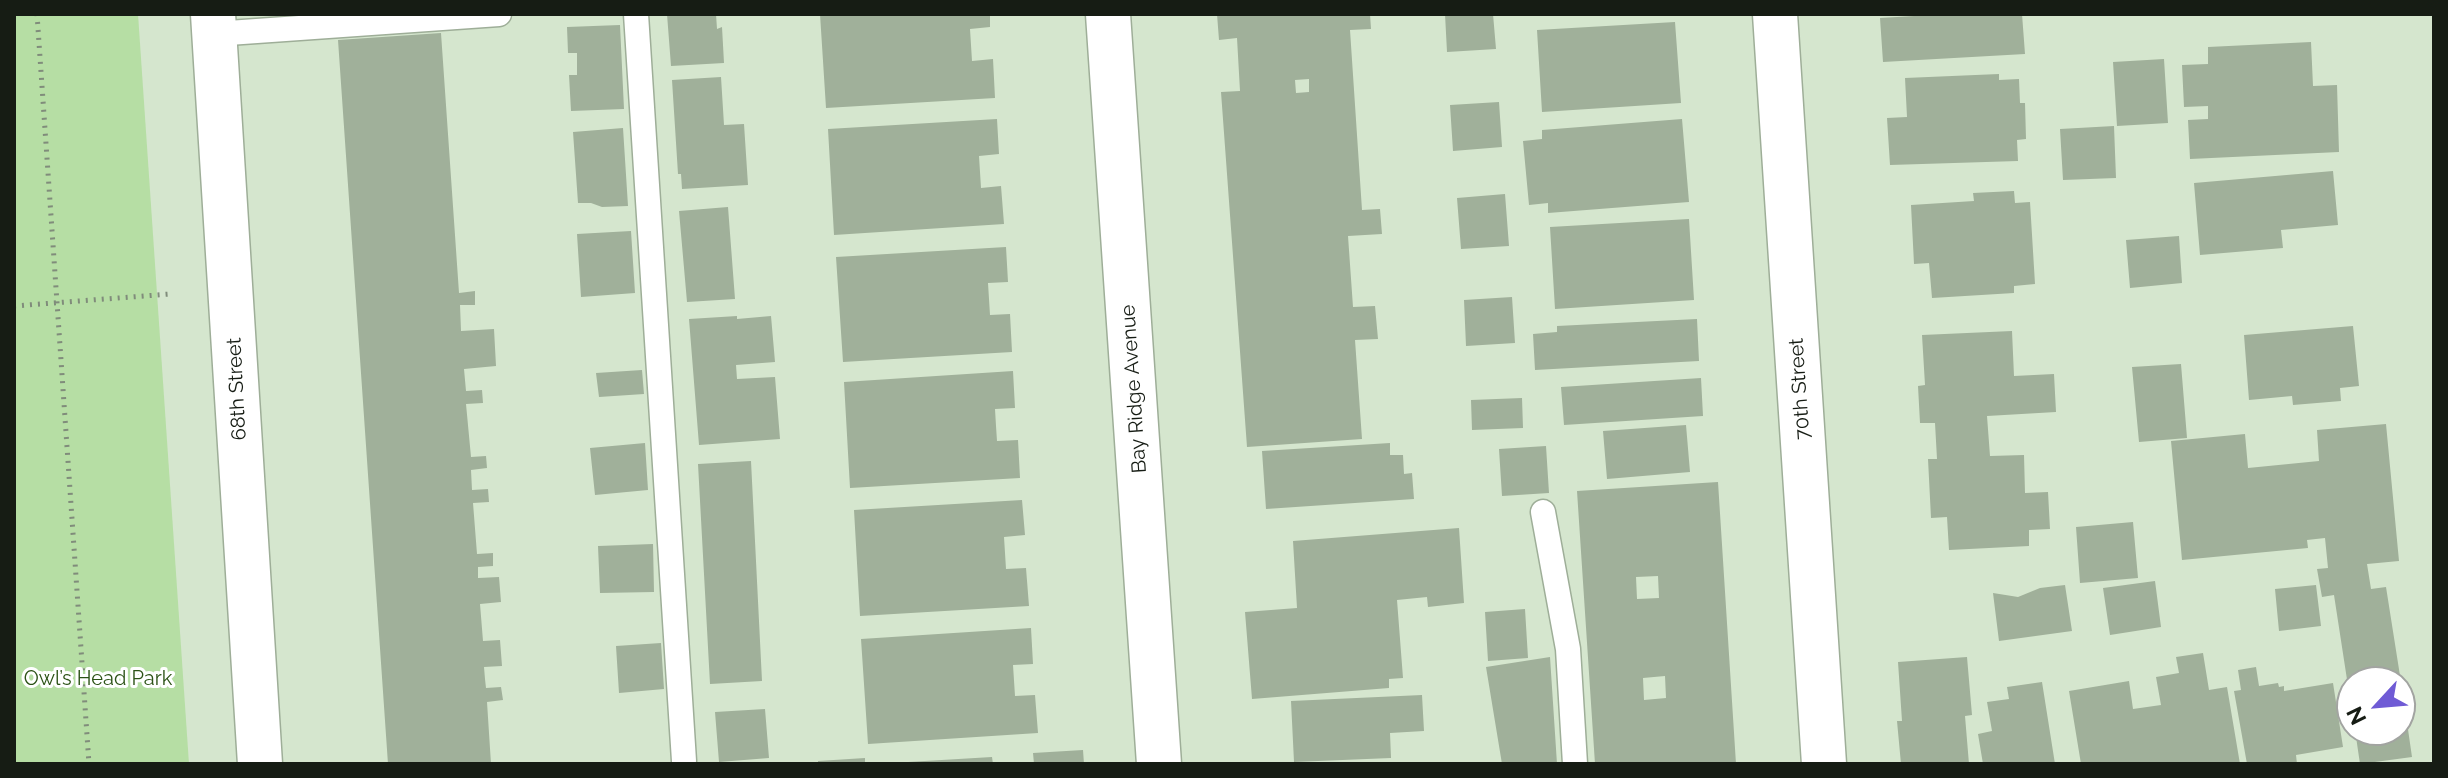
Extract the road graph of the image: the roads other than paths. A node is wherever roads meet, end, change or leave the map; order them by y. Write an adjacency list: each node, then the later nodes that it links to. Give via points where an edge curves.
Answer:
1 (499, 14): 5 (lane)
2 (636, 14): 7 (lane)
3 (1108, 14): 9 (street, Bay Ridge Avenue)
4 (1775, 14): 11 (street, 70th Street)
5 (213, 24): 8 (street, 68th Street)
6 (1543, 512): 10 (lane, via 1568,649)
7 (684, 761)
8 (260, 764)
9 (1159, 764)
10 (1575, 764)
11 (1824, 764)

